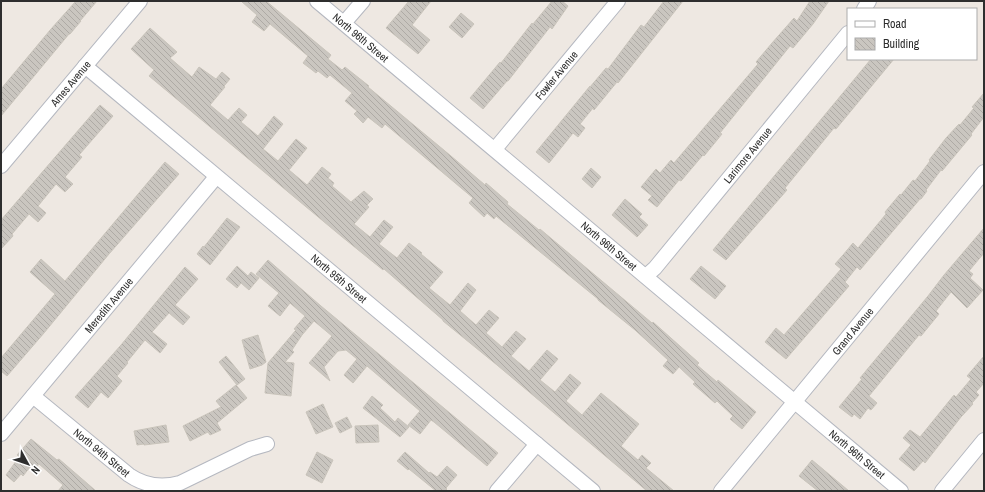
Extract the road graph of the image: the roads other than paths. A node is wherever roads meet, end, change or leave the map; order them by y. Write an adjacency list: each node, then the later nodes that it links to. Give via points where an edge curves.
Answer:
1 (140, 1): 7 (street, Ames Avenue)
2 (317, 1): 5 (street, North 96th Street)
3 (363, 1): 5 (street)
4 (618, 1): 8 (street, Fowler Avenue)
5 (344, 23): 8 (street, North 96th Street)
6 (847, 34): 12 (street, Larimore Avenue)
7 (85, 66): 9 (street, Ames Avenue); 11 (street, North 95th Street)
8 (495, 149): 12 (street, North 96th Street)
9 (1, 166)
10 (984, 172): 14 (street, Grand Avenue)
11 (216, 177): 13 (street, Meredith Avenue); 18 (street, North 95th Street)
12 (646, 276): 14 (street, North 96th Street)
13 (33, 396): 15 (street, Meredith Avenue); 17 (street, North 94th Street, via 129,476 142,483 157,486 180,483 250,449)
14 (794, 403): 21 (street, Grand Avenue); 22 (street, North 96th Street)
15 (1, 434)
16 (984, 440): 23 (street)
17 (267, 444)
18 (537, 444): 19 (street); 20 (street, North 95th Street)
19 (498, 491)
20 (593, 491)
21 (721, 491)
22 (901, 491)
23 (942, 491)

